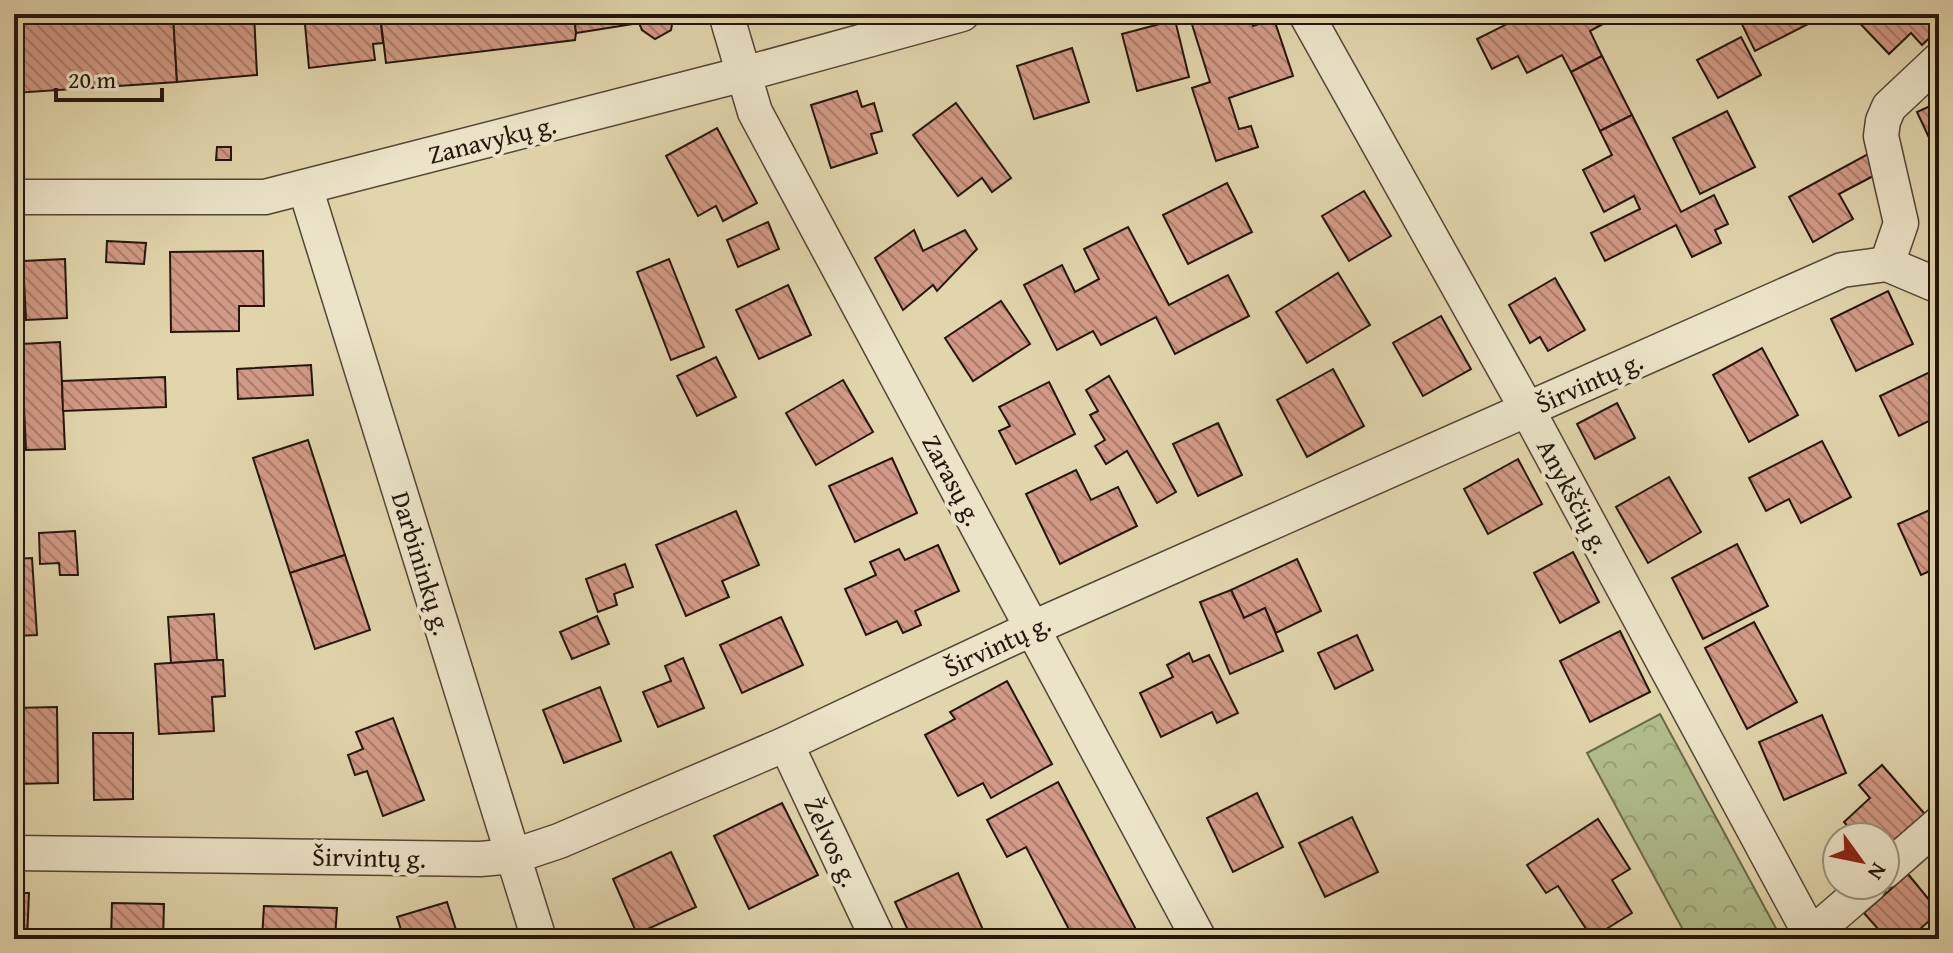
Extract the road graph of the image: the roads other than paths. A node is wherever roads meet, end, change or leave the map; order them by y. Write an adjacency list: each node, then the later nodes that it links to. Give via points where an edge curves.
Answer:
1 (726, 14): 5 (street, Zarasų g.)
2 (962, 14): 5 (street, Zanavykų g.)
3 (1306, 14): 10 (street, Anykščių g.)
4 (1939, 60): 8 (street, via 1889,107 1883,121 1881,136 1901,223)
5 (744, 74): 6 (street, Zanavykų g.); 11 (street, Zarasų g., via 755,112)
6 (305, 187): 7 (street, Zanavykų g., via 265,197); 15 (street, Darbininkų g.)
7 (14, 197)
8 (1887, 264): 9 (street); 10 (street, Širvintų g., via 1842,270)
9 (1939, 286)
10 (1527, 409): 11 (street, Širvintų g.); 18 (street, Anykščių g.)
11 (1033, 628): 12 (street, Širvintų g.); 21 (street, Zarasų g.)
12 (786, 744): 15 (street, Širvintų g.); 20 (street, Želvos g.)
13 (1939, 824): 16 (street)
14 (14, 853): 15 (street, Širvintų g.)
15 (514, 856): 19 (street, Darbininkų g.)
16 (1901, 857)
17 (1851, 901): 18 (street)
18 (1812, 937)
19 (539, 939)
20 (878, 939)
21 (1199, 939)

